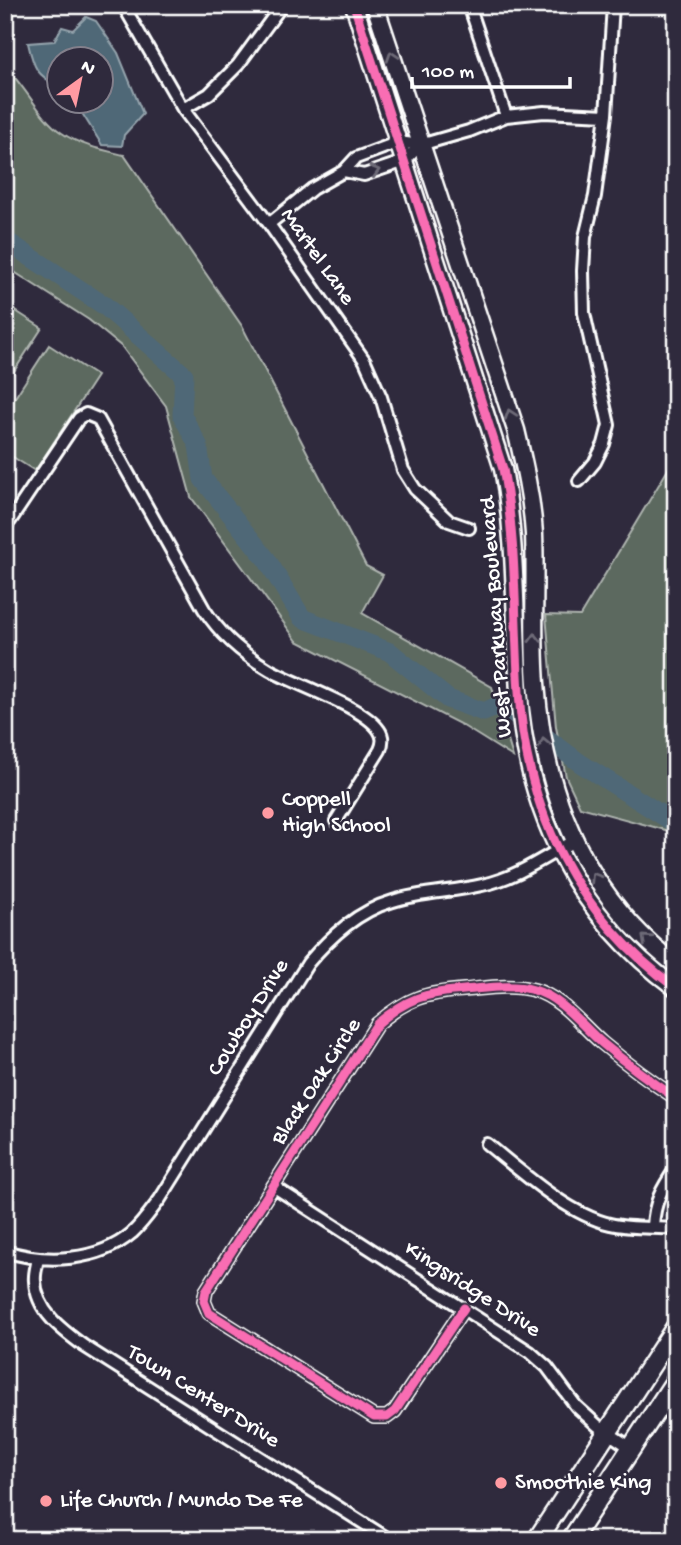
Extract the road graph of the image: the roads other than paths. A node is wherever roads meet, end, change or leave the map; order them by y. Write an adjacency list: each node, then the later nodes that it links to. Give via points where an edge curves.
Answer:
1 (123, 5): 7 (street, Martel Lane)
2 (282, 5): 7 (street, via 238,65 209,94)
3 (354, 5): 10 (street, West Parkway Boulevard)
4 (375, 5): 11 (street, West Parkway Boulevard, one-way to 4)
5 (469, 5): 9 (street)
6 (613, 5): 8 (street)
7 (183, 108): 14 (street, Martel Lane)
8 (606, 115): 9 (street, via 544,112); 15 (street, via 583,271 584,313 608,425 595,462)
9 (506, 116): 11 (street)
10 (399, 142): 11 (street); 12 (street, West Parkway Boulevard); 13 (street, via 356,158)
11 (420, 145): 12 (street); 19 (street, West Parkway Boulevard, one-way to 11, via 558,802 538,707 529,487 516,430)
12 (405, 161): 13 (street, one-way to 12, via 364,175); 20 (street, West Parkway Boulevard, via 503,469 513,533 519,694 536,793)
13 (344, 171): 14 (street)
14 (270, 224): 17 (street, Martel Lane, via 365,362 403,470 415,489 449,521)
15 (579, 481)
16 (10, 520): 18 (street, via 79,418 86,414 98,419 221,632 269,670 360,714 379,730 380,750)
17 (469, 528)
18 (336, 821)
19 (574, 841): 20 (street, Cowboy Drive); 21 (street, West Parkway Boulevard, one-way to 19, via 618,911)
20 (559, 850): 22 (street, West Parkway Boulevard, via 575,882 608,927); 30 (street, Cowboy Drive, via 500,880 391,901 359,916 328,939 144,1222 101,1250 63,1259)
21 (676, 965)
22 (676, 988)
23 (676, 1098): 26 (street, Black Oak Circle, via 553,999 536,991 511,986 431,993 395,1008 377,1024)
24 (487, 1144): 27 (street, via 589,1217 620,1227)
25 (676, 1168): 27 (street, via 660,1191)
26 (273, 1186): 31 (street, Kingsridge Drive); 31 (street, Black Oak Circle, via 206,1291 209,1313 374,1417 395,1412)
27 (653, 1227): 28 (street)
28 (676, 1229)
29 (5, 1251): 30 (street, Cowboy Drive)
30 (38, 1258): 36 (street, Town Center Drive, via 34,1281 39,1301 56,1326)
31 (464, 1308): 34 (street, Kingsridge Drive, via 530,1352 576,1406)
32 (676, 1327): 34 (main road)
33 (676, 1380): 35 (main road)
34 (607, 1432): 35 (street, Kingsridge Drive); 37 (main road)
35 (631, 1448): 38 (main road)
36 (390, 1540)
37 (537, 1540)
38 (571, 1540)

